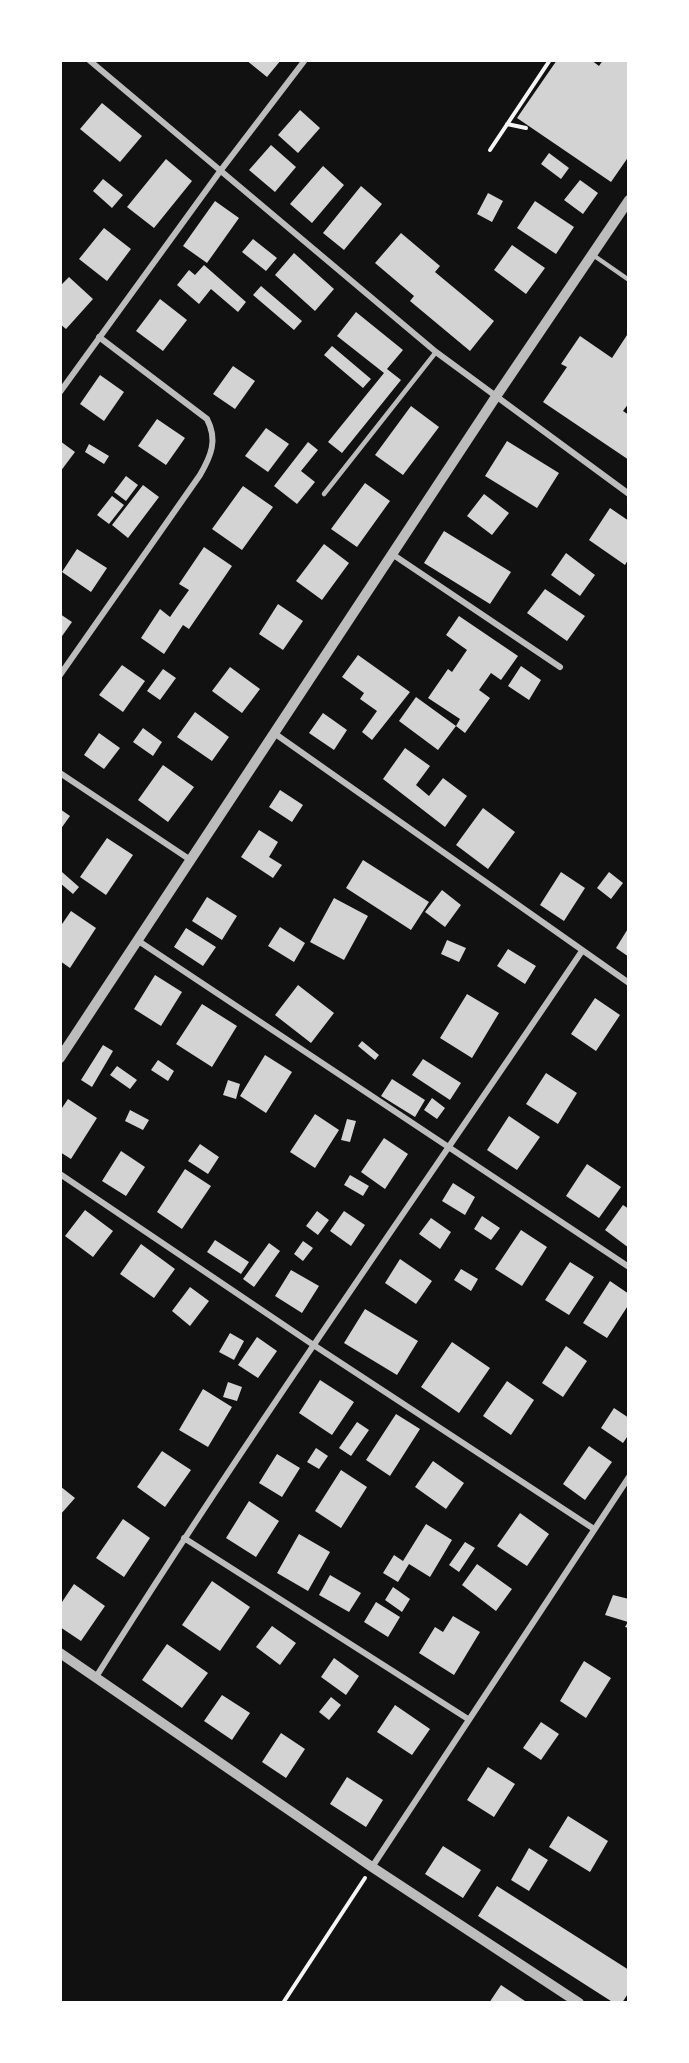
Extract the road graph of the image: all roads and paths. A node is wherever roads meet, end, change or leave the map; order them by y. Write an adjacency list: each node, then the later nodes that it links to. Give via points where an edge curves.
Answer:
1 (89, 60): 7 (street)
2 (305, 60): 7 (street)
3 (550, 60): 4 (path)
4 (507, 124): 5 (path); 6 (path)
5 (526, 128)
6 (490, 150)
7 (221, 170): 11 (street); 12 (street)
8 (629, 200): 9 (street)
9 (592, 255): 10 (lane); 14 (street)
10 (629, 280)
11 (99, 338): 13 (street); 19 (street, via 207,419 213,431 213,445 200,475)
12 (435, 352): 14 (street); 15 (lane)
13 (60, 392)
14 (495, 398): 16 (street); 17 (street)
15 (324, 494)
16 (629, 494)
17 (392, 554): 18 (street); 20 (street)
18 (560, 667)
19 (60, 675)
20 (274, 733): 22 (street); 24 (street)
21 (60, 773): 22 (street)
22 (189, 859): 23 (street)
23 (137, 939): 26 (street); 27 (street)
24 (582, 951): 25 (street); 27 (street)
25 (629, 983)
26 (60, 1058)
27 (450, 1147): 29 (street); 30 (street)
28 (60, 1174): 30 (street)
29 (629, 1267)
30 (312, 1344): 32 (street); 33 (street)
31 (629, 1477): 32 (street)
32 (594, 1528): 36 (street)
33 (184, 1538): 35 (street); 36 (street)
34 (60, 1653): 35 (street)
35 (96, 1677): 37 (street)
36 (468, 1719): 37 (street)
37 (372, 1867): 38 (path); 39 (street)
38 (283, 2003)
39 (579, 2003)

